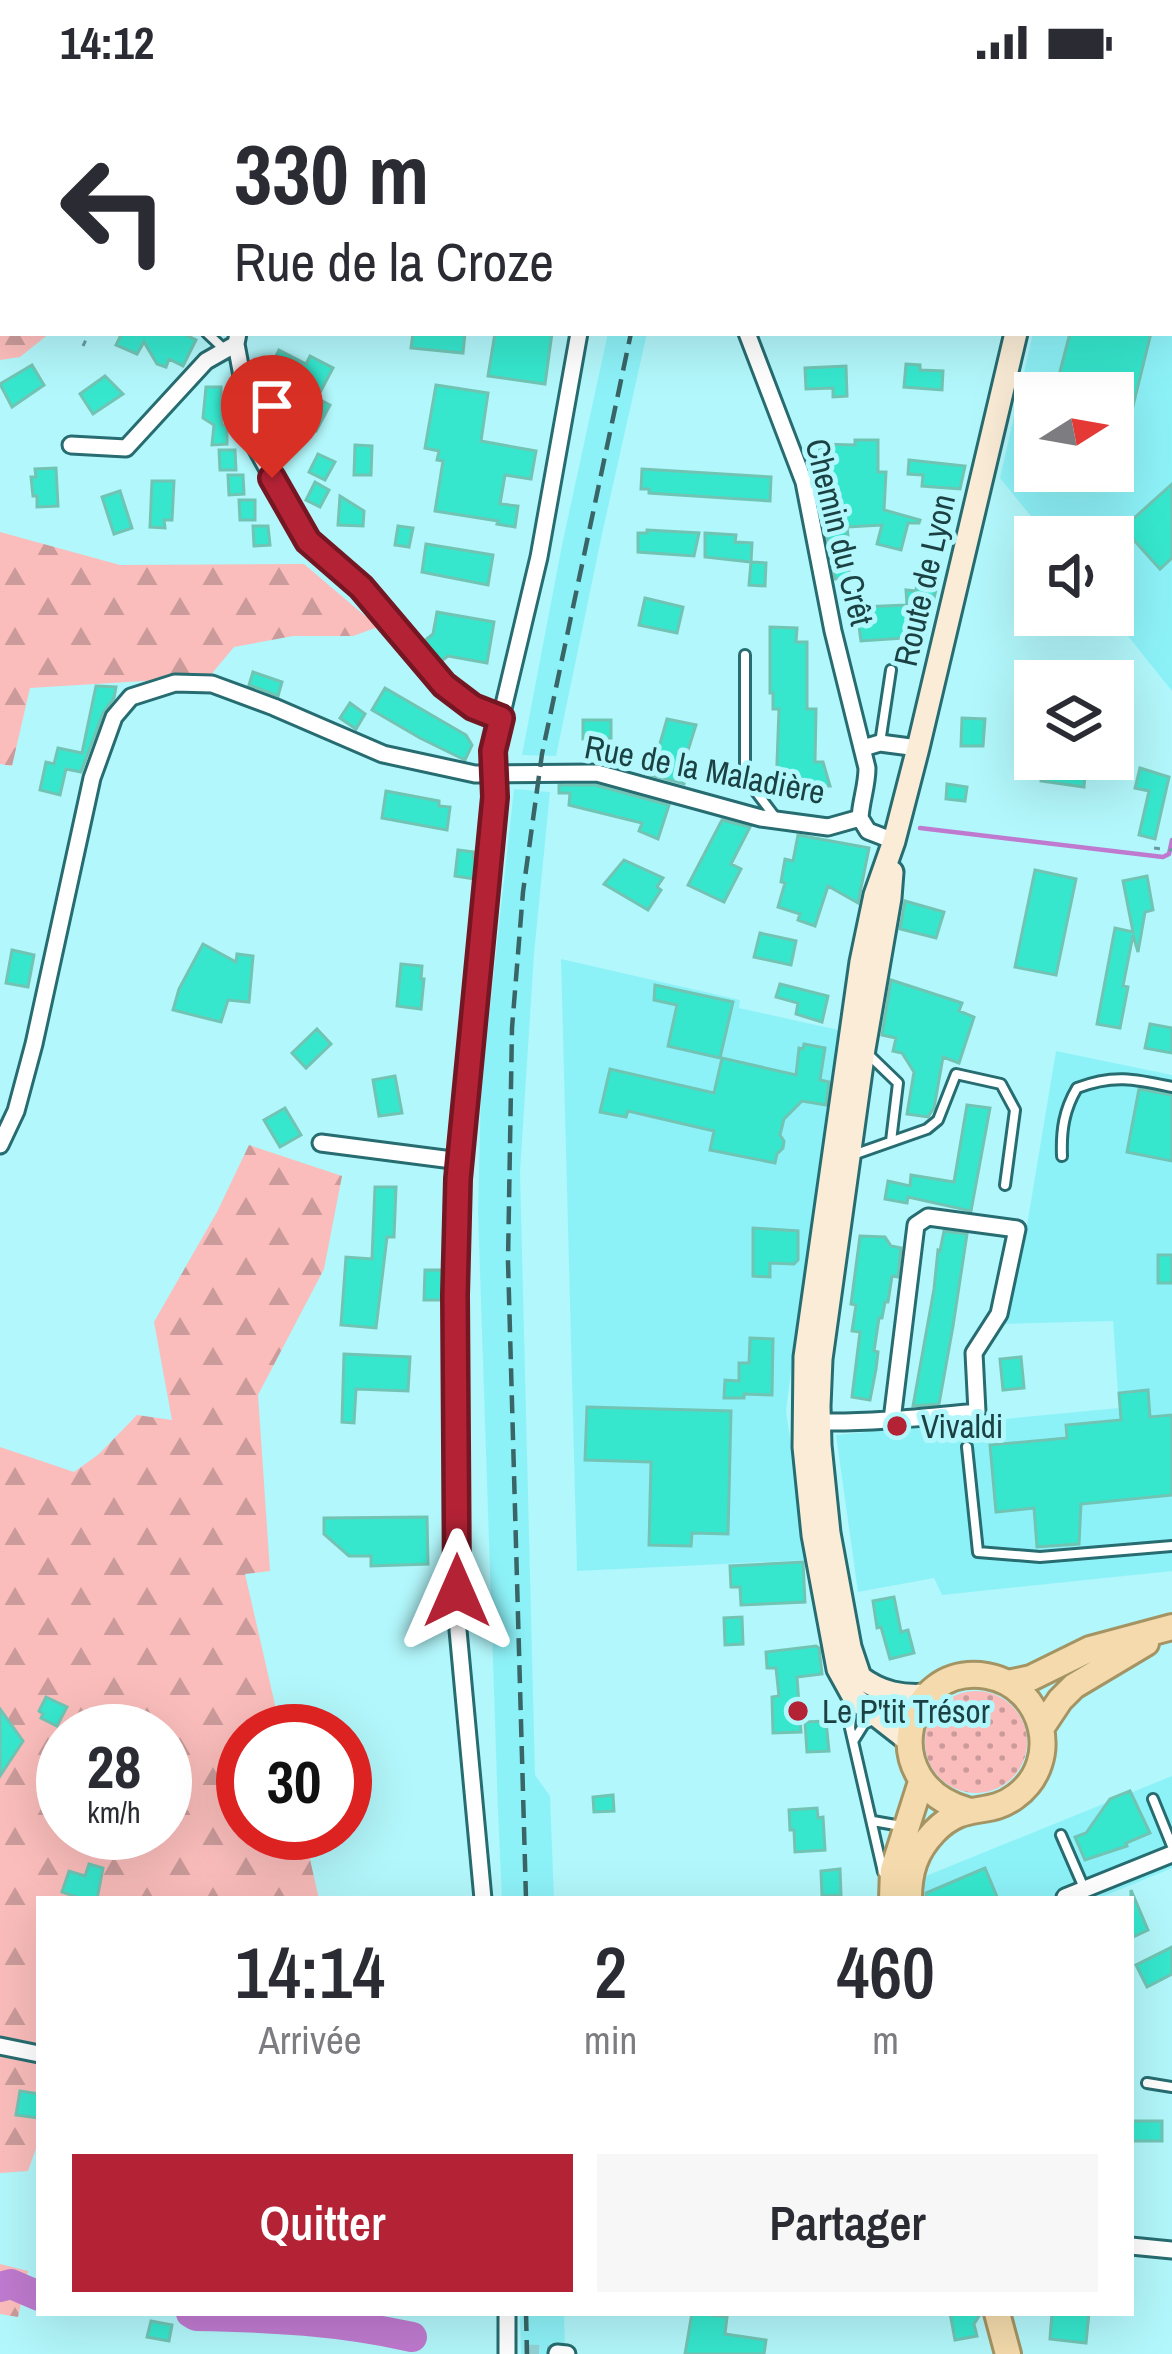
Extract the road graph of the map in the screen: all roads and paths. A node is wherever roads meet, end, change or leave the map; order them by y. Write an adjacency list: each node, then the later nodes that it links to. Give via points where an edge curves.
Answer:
1 (88, 336): 6 (path)
2 (578, 336): 10 (street)
3 (748, 336): 11 (street, Chemin du Crêt, via 804,482 833,632)
4 (1010, 340): 12 (main road, Route de Lyon)
5 (233, 342): 7 (street, via 126,448); 10 (street, via 255,446 308,541 361,587 444,685)
6 (83, 346)
7 (71, 445)
8 (745, 655): 15 (lane, via 745,777)
9 (891, 670): 11 (lane)
10 (501, 718): 13 (street)
11 (872, 745): 12 (street); 14 (street, Chemin du Crêt)
12 (918, 748): 16 (main road, Route de Lyon)
13 (494, 773): 15 (street, Rue de la Maladière, via 597,773); 23 (street, Rue de la Maladière, via 382,754 212,684 176,683 131,697 114,717 92,778 34,1044); 26 (street)
14 (860, 818): 15 (street, Rue de la Maladière, via 828,826); 16 (street, Rue de la Maladière, via 868,831)
15 (777, 820)
16 (894, 841): 19 (main road); 24 (main road, via 861,962)
17 (1154, 848): 18 (path)
18 (1172, 850)
19 (864, 1049): 21 (lane, via 898,1083); 24 (main road)
20 (1172, 1087): 25 (lane, via 1123,1077 1077,1088 1066,1107)
21 (891, 1141): 24 (lane); 27 (lane, via 938,1120 956,1074 1001,1084 1016,1110)
22 (321, 1143): 26 (street)
23 (0, 1145)
24 (842, 1156): 29 (main road); 35 (main road, via 805,1358 804,1447 833,1650)
25 (1062, 1156)
26 (460, 1161): 48 (street, via 458,1630)
27 (1005, 1185)
28 (892, 1420): 28 (street, via 977,1412 974,1353 999,1315 1017,1229 928,1217 916,1225); 29 (street)
29 (820, 1422): 34 (main road, via 854,1663 860,1677 885,1692)
30 (967, 1447): 31 (lane, via 978,1552 1040,1557)
31 (1172, 1546)
32 (1167, 1629): 33 (main road); 37 (main road, via 1074,1686)
33 (1008, 1683): 34 (main road, via 958,1677); 37 (main road)
34 (928, 1694): 39 (main road)
35 (854, 1698): 36 (main road); 38 (lane)
36 (878, 1717): 38 (lane); 39 (main road)
37 (1042, 1727): 42 (main road, via 1032,1781 1004,1804)
38 (854, 1741): 43 (lane)
39 (909, 1741): 40 (main road)
40 (921, 1782): 42 (main road); 44 (main road)
41 (1153, 1799): 46 (lane)
42 (967, 1810): 49 (main road, via 920,1849)
43 (873, 1822): 44 (lane); 49 (lane, via 885,1882)
44 (909, 1826): 49 (main road, via 897,1856)
45 (1061, 1835): 47 (lane)
46 (1172, 1850): 47 (street)
47 (1084, 1889): 50 (street)
48 (483, 1896)
49 (897, 1896)
50 (1062, 1896)
51 (0, 2046): 52 (street)
52 (36, 2053)
53 (1147, 2083): 54 (lane)
54 (1172, 2087)
55 (1134, 2246): 56 (street)
56 (1171, 2248)
57 (507, 2316): 60 (street)
58 (998, 2316): 63 (main road)
59 (1015, 2316): 64 (main road)
60 (513, 2353)
61 (557, 2353): 62 (street)
62 (567, 2354)
63 (1008, 2354)
64 (1024, 2354)

